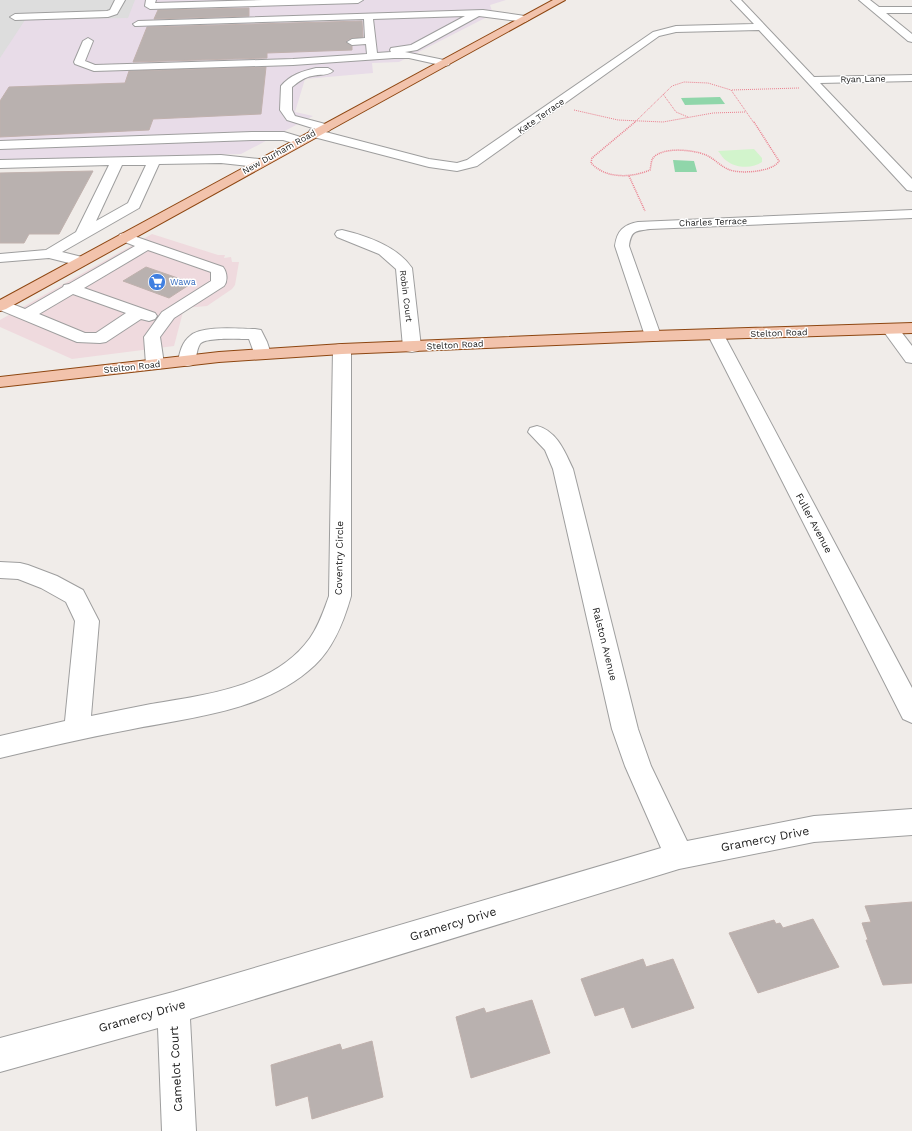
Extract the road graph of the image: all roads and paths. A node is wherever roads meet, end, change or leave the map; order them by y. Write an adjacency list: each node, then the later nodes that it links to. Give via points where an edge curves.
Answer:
1 (120, 0): 12 (street, via 114,12 108,14)
2 (151, 0): 7 (street, via 150,6)
3 (358, 0): 7 (street)
4 (560, 0): 13 (main road, New Durham Road)
5 (736, 0): 15 (street)
6 (864, 0): 8 (street)
7 (279, 1)
8 (877, 10): 9 (street); 16 (street)
9 (912, 10)
10 (475, 13): 11 (street); 13 (street); 19 (street, via 413,48)
11 (368, 16): 14 (street); 19 (street)
12 (15, 17)
13 (525, 19): 20 (main road, New Durham Road)
14 (138, 24)
15 (760, 27): 23 (street); 26 (street, Kate Terrace, via 676,29 656,34)
16 (912, 38)
17 (88, 41): 19 (street, via 79,62 94,68 285,62)
18 (352, 42): 19 (street)
19 (372, 50): 20 (street)
20 (445, 63): 32 (main road, New Durham Road)
21 (342, 70): 28 (street, via 311,71 290,83 287,86 286,110)
22 (912, 78): 23 (street, Ryan Lane)
23 (816, 84): 24 (path); 42 (street)
24 (731, 90): 25 (path, via 700,82 684,82 672,86); 27 (path)
25 (663, 94): 29 (path, via 676,112); 30 (path)
26 (554, 106): 30 (path, via 618,120); 32 (street, Kate Terrace, via 472,163 456,166 429,163)
27 (746, 112): 29 (path, via 713,113); 41 (path, via 779,161 765,172 732,171 713,162 708,156 688,150 659,153 652,159 650,170)
28 (291, 118): 32 (street, Kate Terrace); 33 (street)
29 (688, 118): 30 (path, via 663,122)
30 (637, 121): 41 (path, via 592,158 591,163 602,171)
31 (160, 127): 34 (street)
32 (319, 130): 35 (main road, New Durham Road)
33 (284, 136): 34 (street); 35 (street)
34 (156, 140): 36 (street)
35 (300, 141): 39 (main road, New Durham Road)
36 (0, 145)
37 (118, 161): 38 (street); 40 (street); 45 (street)
38 (154, 161): 39 (street, via 232,159); 45 (street, via 134,205)
39 (259, 163): 47 (main road, New Durham Road)
40 (0, 164)
41 (629, 176): 44 (path)
42 (912, 187)
43 (912, 214): 44 (street, Charles Terrace)
44 (650, 225): 60 (street, Charles Terrace, via 628,229 622,236 622,246)
45 (83, 233): 49 (street)
46 (342, 234): 61 (street, Robin Court, via 390,254 404,268)
47 (125, 237): 48 (street); 51 (main road, New Durham Road)
48 (147, 245): 52 (street); 56 (street, via 218,270 219,283)
49 (49, 254): 50 (street); 51 (street)
50 (0, 258)
51 (81, 261): 53 (main road, New Durham Road)
52 (70, 288): 54 (street); 55 (street)
53 (1, 305): 55 (street)
54 (138, 313): 55 (street, via 100,338 83,338); 56 (street, via 147,316)
55 (26, 315)
56 (168, 315): 66 (street, via 152,338)
57 (912, 328): 58 (main road, Stelton Road)
58 (890, 329): 59 (main road, Stelton Road); 64 (street)
59 (716, 335): 60 (main road, Stelton Road); 70 (street, Fuller Avenue)
60 (653, 336): 61 (main road, Stelton Road)
61 (412, 347): 62 (main road, Stelton Road)
62 (342, 349): 63 (main road, Stelton Road); 71 (street, Coventry Circle, via 340,596 324,638 307,658 285,676 260,690 231,699)
63 (262, 354): 65 (main road, Stelton Road); 65 (street, via 255,334 204,335 198,337 190,346)
64 (912, 358)
65 (186, 361): 66 (main road, Stelton Road)
66 (154, 364): 67 (main road, Stelton Road)
67 (0, 382)
68 (537, 432): 74 (street, Ralston Avenue, via 554,447 563,469 625,729 638,766)
69 (0, 570): 71 (street, via 20,571 75,596 87,621)
70 (912, 712)
71 (77, 730): 72 (street, Coventry Circle)
72 (0, 747)
73 (912, 822): 74 (street, Gramercy Drive, via 814,830)
74 (679, 856): 75 (street, Gramercy Drive)
75 (173, 1008): 76 (street, Gramercy Drive); 77 (street, Camelot Court)
76 (0, 1055)
77 (179, 1131)

